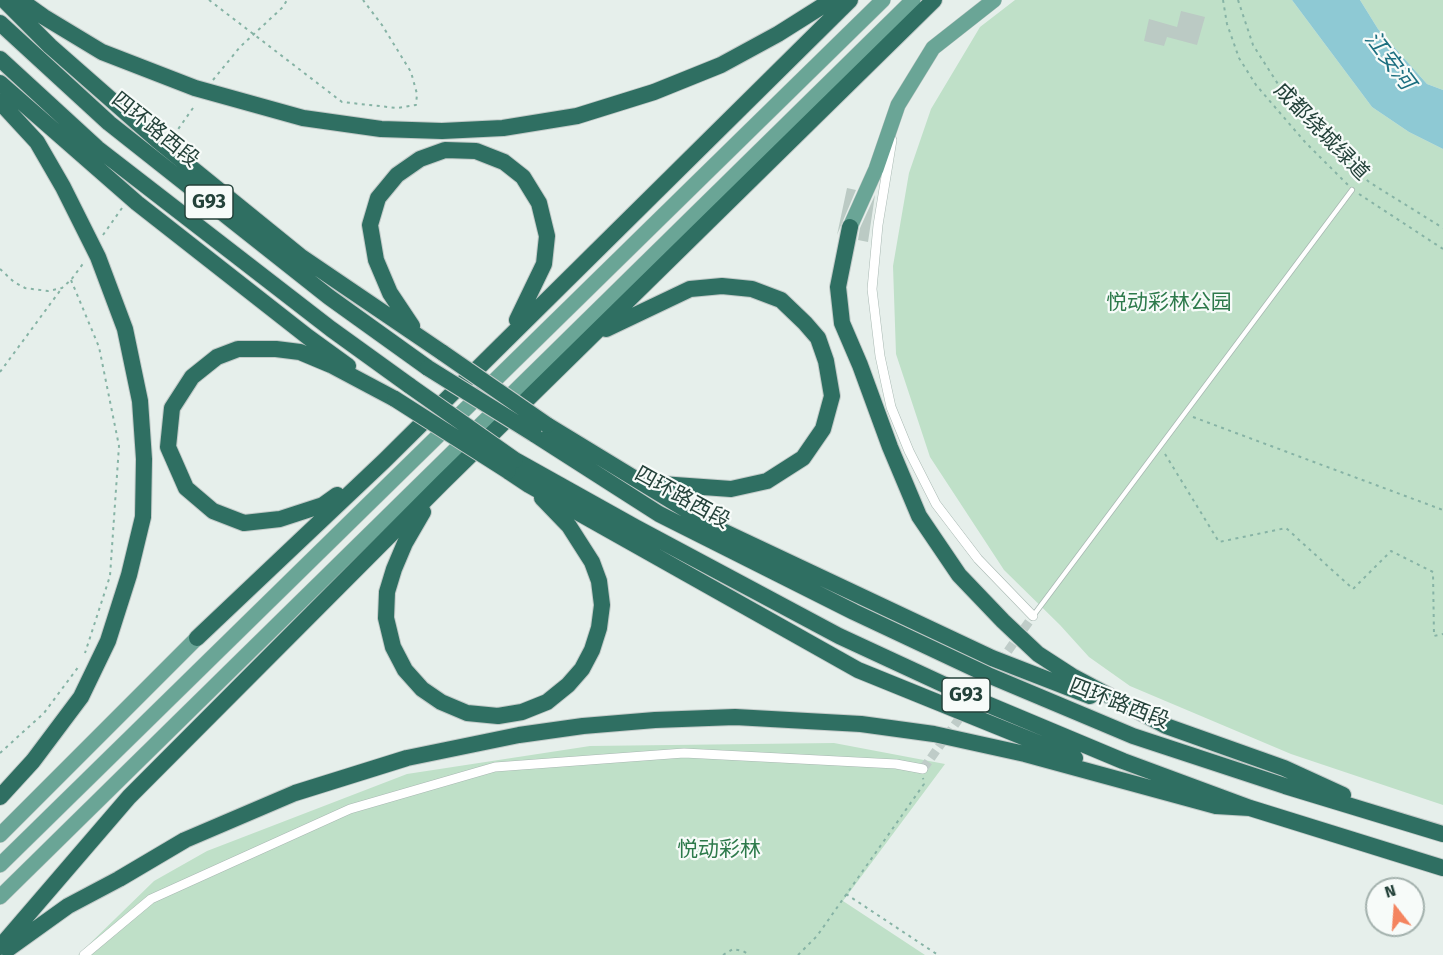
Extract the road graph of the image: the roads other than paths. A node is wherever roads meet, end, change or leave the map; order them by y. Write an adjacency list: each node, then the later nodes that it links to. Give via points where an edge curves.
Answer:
1 (4, 0): 18 (highway, via 157,140 300,256)
2 (20, 0): 3 (highway, via 102,52 195,88 303,118 381,129 442,131 503,128 577,116 654,92 721,65)
3 (832, 0)
4 (850, 0): 16 (highway)
5 (883, 0): 36 (main road)
6 (913, 0): 38 (main road)
7 (934, 0): 17 (highway)
8 (994, 0): 13 (main road, via 933,48)
9 (0, 23): 20 (highway, 四环路西段 / G93, bridge, via 109,123 329,297 428,368)
10 (0, 59): 23 (highway, G93, bridge, via 97,148)
11 (0, 82): 19 (highway, via 137,203 308,337)
12 (0, 102): 31 (highway, via 37,142 98,257 125,329 140,401 144,459 143,517 108,641 81,697 33,761)
13 (898, 105): 15 (main road); 26 (street, via 878,225 872,289 891,407 936,504 978,560)
14 (1352, 190): 26 (lane)
15 (850, 227): 28 (highway, via 838,287 842,323 919,516 959,575 1038,654)
16 (509, 335): 18 (highway, via 544,264 547,236 540,203 523,177 504,162 476,152 445,150 420,159 397,175 378,198 370,225 376,260 390,293); 22 (highway)
17 (594, 335): 21 (highway, via 690,289 722,286 752,290 781,300 818,338 832,396 823,429 803,458 767,481 731,489 661,484); 24 (highway)
18 (420, 337): 20 (highway, bridge)
19 (395, 399): 22 (highway, via 300,352 238,349 217,357 192,377 172,408 168,447 186,488 213,511 244,523 280,519 323,505); 23 (highway, bridge)
20 (541, 430): 21 (highway); 33 (highway, 四环路西段 / G93, via 659,514 988,675 1133,735)
21 (601, 459): 28 (highway, via 716,528 861,597 992,658)
22 (384, 460): 27 (highway)
23 (511, 466): 25 (highway); 32 (highway, G93, via 839,636 975,699 1123,761)
24 (443, 482): 25 (highway, via 418,519 394,568 387,592 386,618 397,655 422,689 467,713 498,716 547,702 568,685 582,669 599,628 601,597 592,562 569,526); 39 (highway, via 129,797)
25 (529, 485): 30 (highway, via 858,670)
26 (1033, 616)
27 (197, 638): 35 (main road)
28 (1166, 726): 33 (highway, via 1284,768)
29 (923, 769): 41 (street, via 896,764 684,753 495,767 350,809 151,899)
30 (1165, 792): 32 (highway, via 1216,806); 40 (highway, via 1025,754 934,734 861,724 735,717 572,727 406,758 244,813 185,840 68,906)
31 (0, 796)
32 (1250, 808): 37 (highway, G93)
33 (1401, 821): 34 (highway, 四环路西段 / G93)
34 (1443, 834)
35 (0, 835)
36 (0, 865)
37 (1443, 868)
38 (0, 897)
39 (0, 947)
40 (0, 955)
41 (84, 955)

